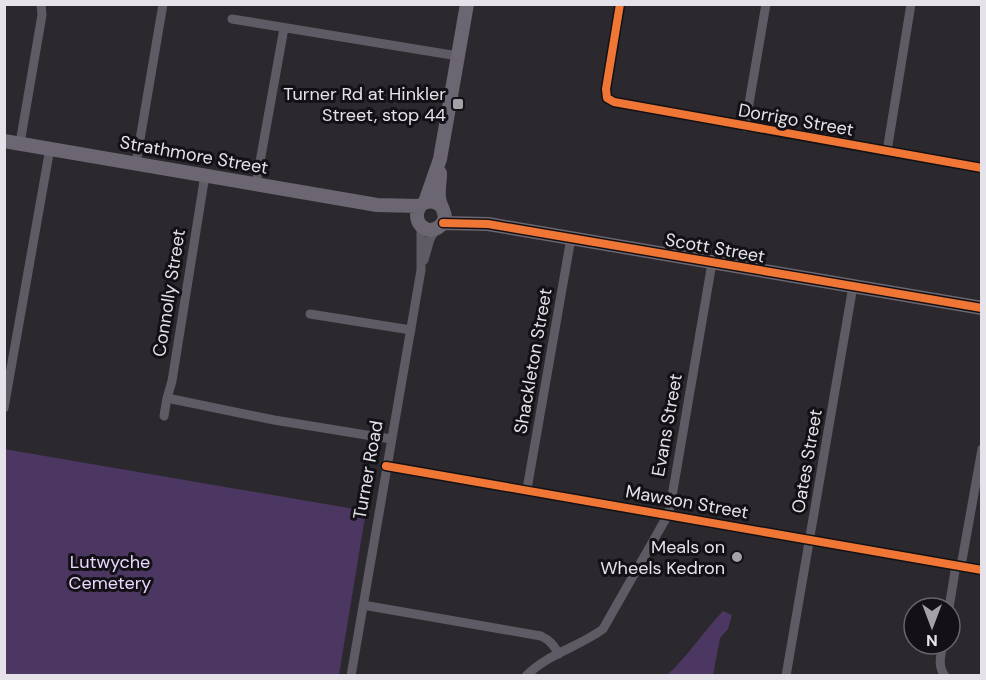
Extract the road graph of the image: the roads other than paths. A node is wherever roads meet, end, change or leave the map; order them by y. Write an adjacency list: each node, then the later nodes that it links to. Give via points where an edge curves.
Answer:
1 (41, 4): 8 (street)
2 (47, 4): 8 (street)
3 (163, 4): 18 (street)
4 (467, 4): 11 (street, Turner Road)
5 (620, 4): 12 (street, Dorrigo Street, via 607,98)
6 (766, 4): 12 (street)
7 (911, 4): 16 (street)
8 (42, 15): 14 (street)
9 (232, 19): 10 (street)
10 (284, 28): 11 (street); 21 (street)
11 (458, 56): 17 (street, Turner Road)
12 (745, 127): 16 (street, Dorrigo Street)
13 (4, 141): 14 (street, Strathmore Street)
14 (20, 143): 15 (street, Strathmore Street)
15 (50, 148): 18 (street, Strathmore Street); 31 (street)
16 (887, 151): 19 (street, Dorrigo Street)
17 (440, 159): 22 (street, Turner Road); 23 (street, Turner Road)
18 (136, 163): 20 (street, Strathmore Street)
19 (981, 168)
20 (205, 175): 21 (street, Strathmore Street); 32 (street, Connolly Street)
21 (256, 184): 22 (street, Strathmore Street)
22 (421, 213): 23 (street, via 433,201); 23 (street, via 428,229); 26 (street, Turner Road)
23 (441, 217): 24 (street, Scott Street, via 467,216 488,224); 26 (street, Turner Road)
24 (571, 238): 25 (street, Scott Street); 38 (street, Shackleton Street)
25 (712, 263): 27 (street, Scott Street); 39 (street, Evans Street)
26 (421, 270): 30 (street, Turner Road)
27 (853, 286): 28 (street, Scott Street); 40 (street, Oates Street)
28 (981, 308)
29 (310, 314): 30 (street)
30 (411, 330): 35 (street, Turner Road)
31 (7, 375): 33 (street)
32 (167, 398): 34 (street, Connolly Street); 35 (street)
33 (4, 408)
34 (164, 416)
35 (391, 439): 37 (street, Turner Road)
36 (981, 449): 41 (street)
37 (386, 466): 38 (street, Mawson Street); 44 (street, Turner Road)
38 (527, 489): 39 (street, Mawson Street)
39 (668, 514): 40 (street, Mawson Street); 45 (street, Evans Street, via 603,629)
40 (810, 539): 41 (street, Mawson Street); 49 (street, Oates Street)
41 (959, 566): 42 (street, Mawson Street); 43 (street)
42 (981, 570)
43 (952, 596)
44 (363, 605): 45 (street, via 541,636); 47 (street, Turner Road)
45 (559, 654): 48 (street, Evans Street)
46 (941, 656): 50 (street)
47 (351, 675)
48 (526, 675)
49 (786, 675)
50 (942, 675)

